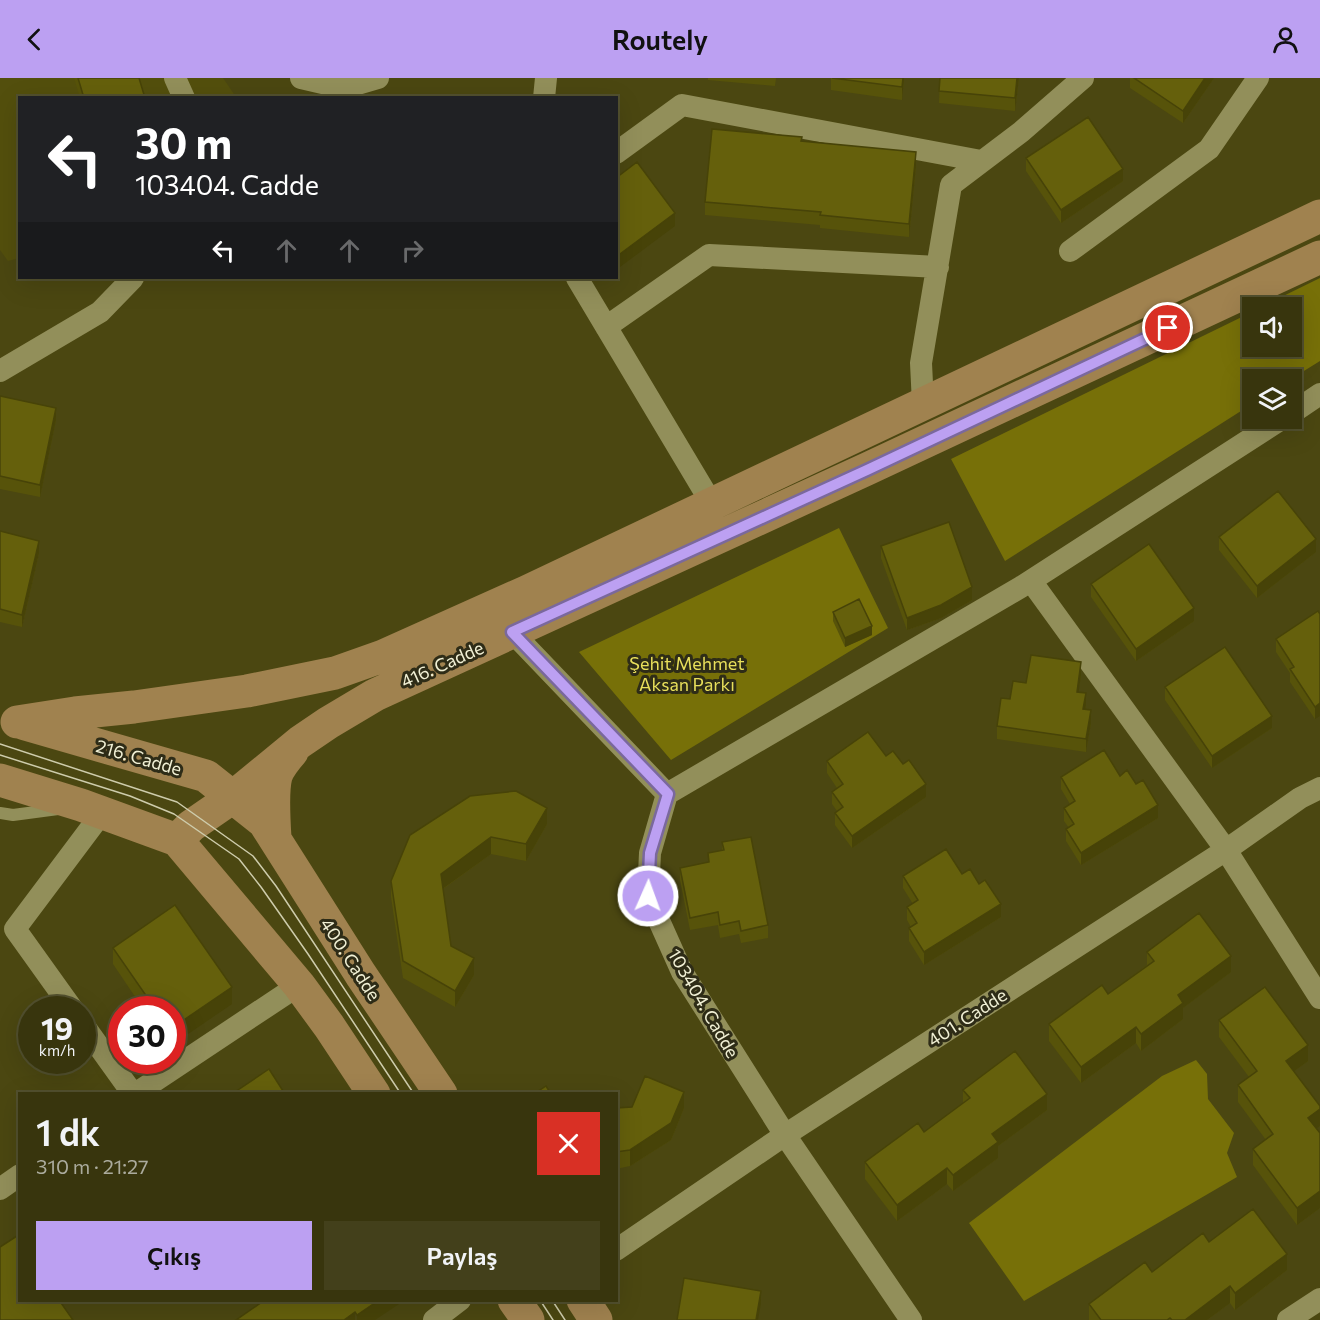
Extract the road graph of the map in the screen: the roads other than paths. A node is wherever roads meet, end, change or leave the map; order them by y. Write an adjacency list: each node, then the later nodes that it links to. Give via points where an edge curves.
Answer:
1 (175, 78): 7 (street)
2 (301, 78): 3 (street, via 344,88)
3 (378, 78)
4 (546, 78): 8 (street)
5 (1083, 78): 10 (street)
6 (1258, 78): 12 (street, via 1209,149)
7 (183, 96)
8 (544, 96)
9 (618, 152): 10 (street, via 682,105)
10 (981, 161): 14 (street, via 951,185)
11 (1320, 216): 20 (main road)
12 (1070, 251)
13 (1320, 257): 25 (main road, 416. Cadde)
14 (938, 267): 17 (street, via 709,255); 20 (street, via 921,363)
15 (132, 279): 18 (street, via 100,312)
16 (578, 279): 17 (street)
17 (606, 327): 23 (street)
18 (0, 371)
19 (1320, 394): 21 (street)
20 (923, 404): 23 (main road)
21 (1302, 406)
22 (1265, 429): 24 (street)
23 (712, 504): 26 (main road, via 426,638 335,673 200,699)
24 (1031, 581): 30 (street); 36 (street)
25 (512, 632): 27 (main road, 416. Cadde, via 375,695); 30 (street)
26 (8, 719): 31 (main road, 216. Cadde, via 206,776)
27 (300, 742): 31 (main road, 416. Cadde); 34 (main road, via 276,777)
28 (0, 780): 32 (main road)
29 (1320, 788): 36 (street, 401. Cadde)
30 (668, 794): 45 (street, 103404. Cadde, via 650,853 648,896 682,972)
31 (233, 797): 34 (main road, 216. Cadde); 35 (main road, 416. Cadde)
32 (91, 809): 33 (lane); 35 (main road); 38 (street, via 15,929)
33 (0, 813)
34 (269, 830): 44 (main road, 400. Cadde)
35 (177, 840): 37 (main road)
36 (1226, 850): 39 (street); 45 (street, 401. Cadde)
37 (299, 985): 42 (street); 43 (main road)
38 (63, 996)
39 (1320, 998)
40 (96, 1042): 41 (street)
41 (133, 1092)
42 (137, 1092)
43 (373, 1092)
44 (440, 1092)
45 (785, 1135): 48 (street, 401. Cadde); 56 (street, 103404. Cadde)
46 (18, 1176): 47 (street)
47 (0, 1189)
48 (618, 1249)
49 (1320, 1299): 57 (street)
50 (457, 1302): 53 (street)
51 (515, 1302): 54 (main road)
52 (584, 1302): 55 (main road)
53 (434, 1320)
54 (528, 1320)
55 (596, 1320)
56 (911, 1320)
57 (1288, 1320)

